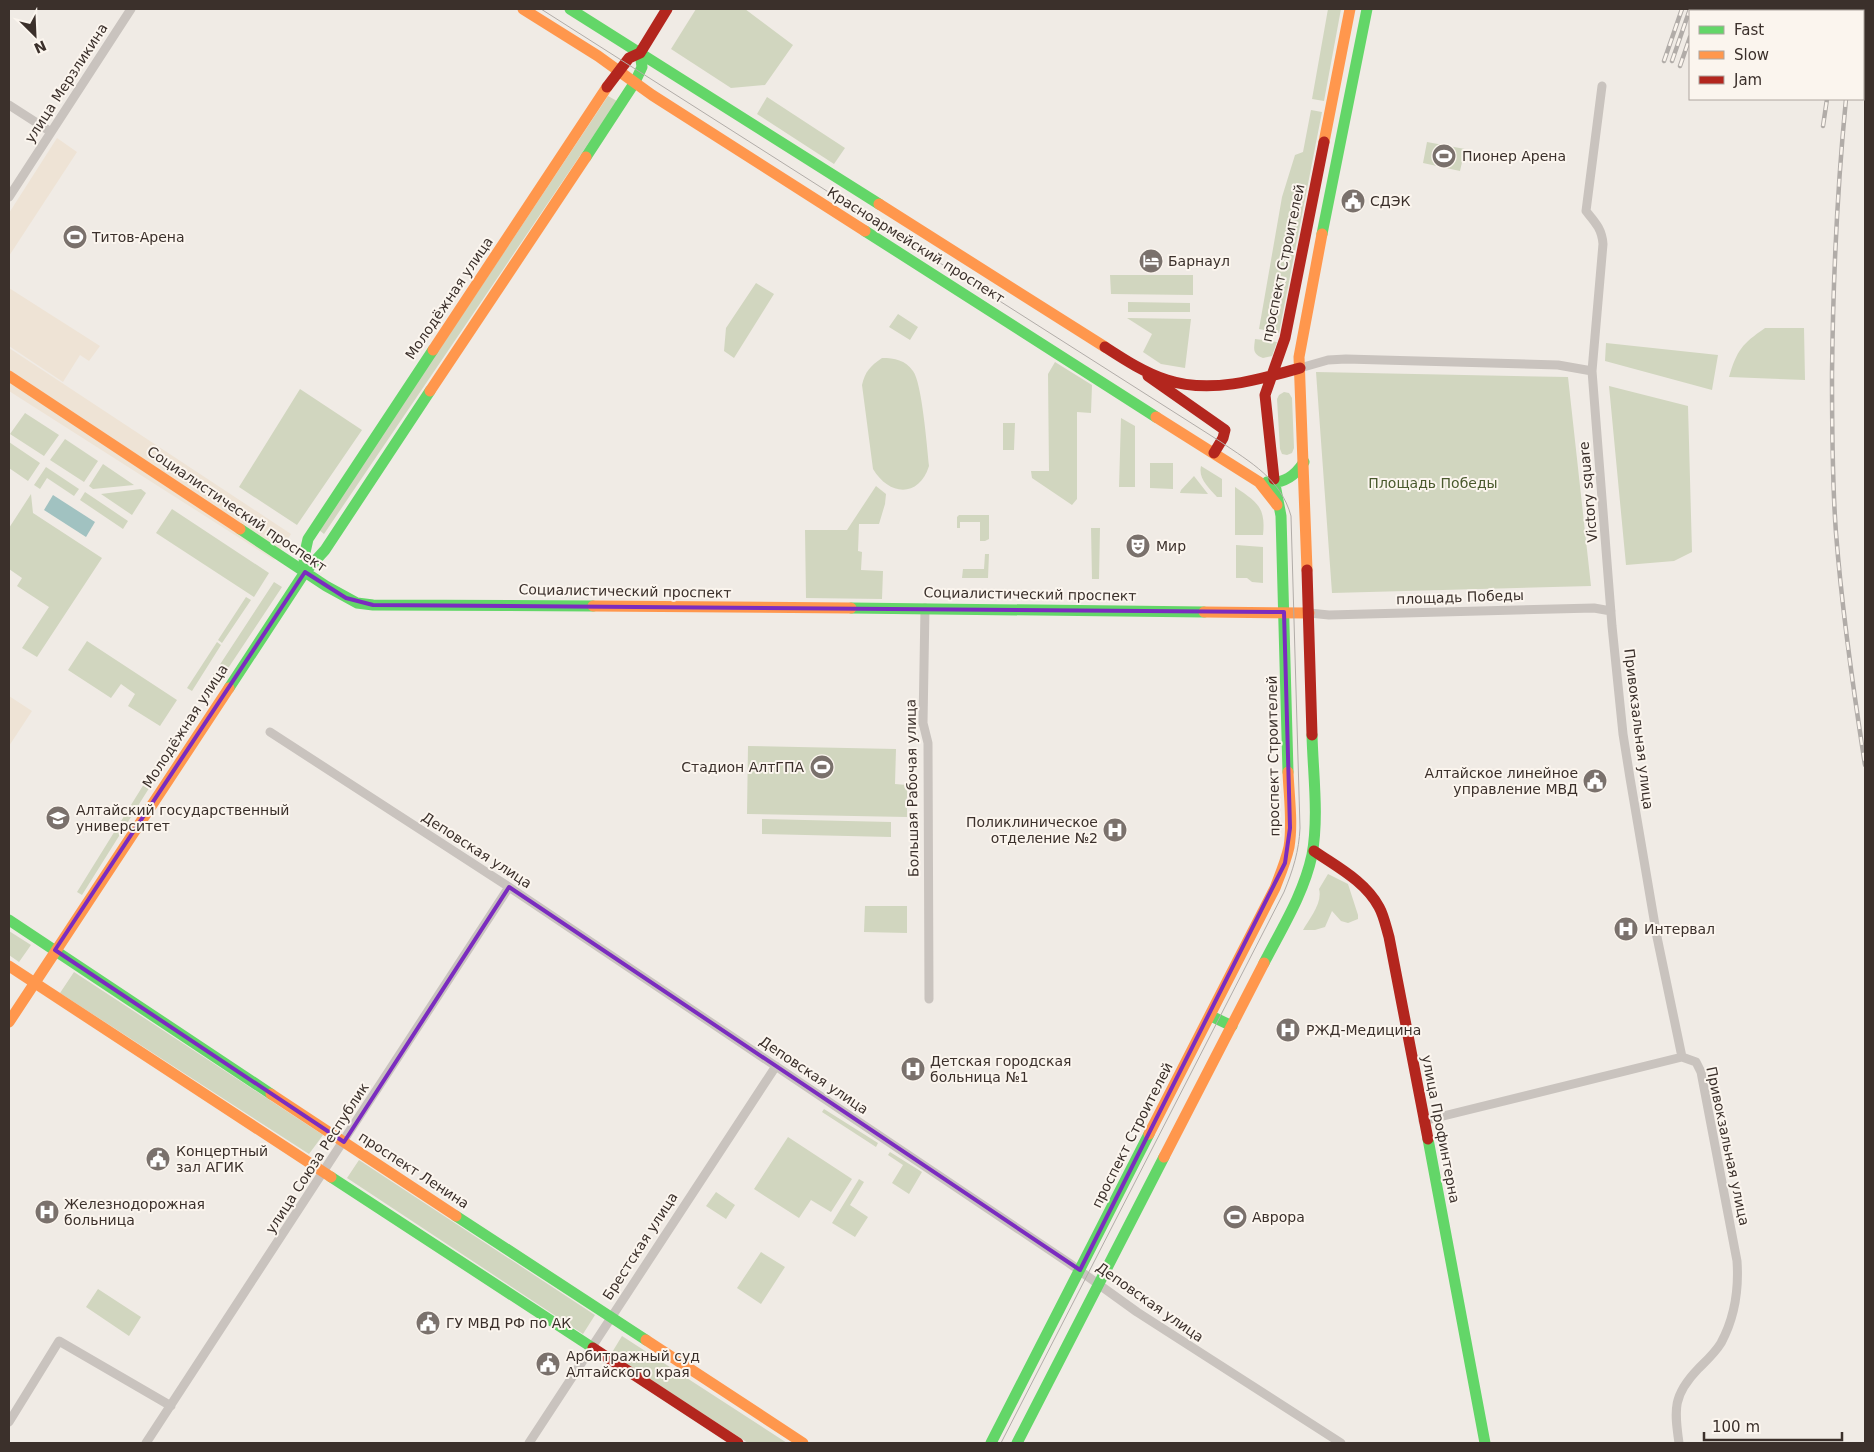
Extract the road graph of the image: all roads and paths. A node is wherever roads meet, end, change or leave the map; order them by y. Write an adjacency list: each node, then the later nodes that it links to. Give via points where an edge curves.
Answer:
1 (131, 9): 12 (street, улица Мерзликина)
2 (522, 9): 8 (main road, Красноармейский проспект)
3 (570, 9): 7 (main road, Красноармейский проспект)
4 (667, 9): 7 (main road, Молодёжная улица)
5 (1350, 9): 18 (main road, проспект Строителей, via 1285,338)
6 (1367, 9): 15 (main road, via 1301,340)
7 (640, 53): 8 (main road, Молодёжная улица, via 628,58); 9 (main road, Молодёжная улица, via 642,67); 14 (main road, Красноармейский проспект)
8 (618, 70): 9 (main road, Красноармейский проспект); 24 (main road, Молодёжная улица, via 308,539)
9 (635, 82): 19 (main road, Красноармейский проспект); 24 (main road, Молодёжная улица, via 325,550)
10 (1602, 86): 16 (street, via 1586,211 1598,224 1603,244)
11 (9, 105): 12 (street)
12 (51, 132): 13 (street, улица Мерзликина)
13 (9, 197)
14 (1125, 360): 18 (main road, Красноармейский проспект, via 1175,382 1218,385); 19 (main road, via 1225,430)
15 (1300, 368): 16 (street, via 1346,359 1558,365); 18 (main road, Красноармейский проспект); 20 (main road)
16 (1592, 371): 26 (street, Victory square)
17 (9, 376): 24 (main road, Социалистический проспект)
18 (1270, 376): 22 (main road, проспект Строителей, via 1265,394)
19 (1214, 453): 21 (main road, Красноармейский проспект)
20 (1304, 462): 22 (main road, via 1290,478); 28 (main road)
21 (1246, 474): 22 (main road); 23 (main road, Красноармейский проспект, via 1270,494)
22 (1275, 484): 23 (main road, проспект Строителей)
23 (1282, 516): 27 (main road, проспект Строителей)
24 (305, 572): 25 (main road, Социалистический проспект, via 346,598 373,605); 33 (main road, Молодёжная улица)
25 (926, 608): 27 (main road, Социалистический проспект); 36 (street, Большая Рабочая улица, via 923,723 928,743)
26 (1611, 611): 28 (street, площадь Победы, via 1594,608 1329,615); 40 (street, Привокзальная улица, via 1630,778 1657,938)
27 (1284, 612): 28 (main road, Социалистический проспект); 37 (main road, проспект Строителей, via 1290,846 1275,888)
28 (1309, 612): 30 (main road)
29 (270, 732): 31 (street, Деповская улица)
30 (1314, 851): 39 (main road, via 1297,899); 42 (main road, улица Профинтерна, via 1363,886 1384,918)
31 (509, 887): 41 (street, Деповская улица); 43 (street, улица Союза Республик)
32 (9, 920): 33 (main road, проспект Ленина)
33 (55, 950): 35 (main road, Молодёжная улица); 43 (main road, проспект Ленина)
34 (9, 966): 35 (main road)
35 (34, 982): 38 (main road, Молодёжная улица); 44 (main road)
36 (929, 998)
37 (1211, 1016): 39 (main road); 45 (main road, проспект Строителей)
38 (9, 1022)
39 (1232, 1026): 46 (main road)
40 (1682, 1056): 42 (street); 59 (street, Привокзальная улица, via 1696,1062 1702,1072 1738,1280 1733,1315 1720,1344 1681,1391 1675,1417)
41 (776, 1066): 45 (street, Деповская улица); 47 (street, Брестская улица)
42 (1423, 1122): 58 (main road, улица Профинтерна)
43 (344, 1142): 44 (street, улица Союза Республик); 47 (main road, проспект Ленина)
44 (324, 1172): 48 (main road); 49 (street, улица Союза Республик)
45 (1080, 1270): 46 (street, Деповская улица); 55 (main road, проспект Строителей)
46 (1100, 1285): 56 (main road); 57 (street, Деповская улица)
47 (610, 1317): 48 (street, Брестская улица); 54 (main road, проспект Ленина)
48 (591, 1347): 52 (street, Брестская улица); 53 (main road)
49 (172, 1406): 50 (street, via 59,1341); 51 (street, улица Союза Республик)
50 (9, 1422)
51 (146, 1443)
52 (529, 1443)
53 (738, 1443)
54 (803, 1443)
55 (991, 1443)
56 (1017, 1443)
57 (1341, 1443)
58 (1485, 1443)
59 (1679, 1443)

